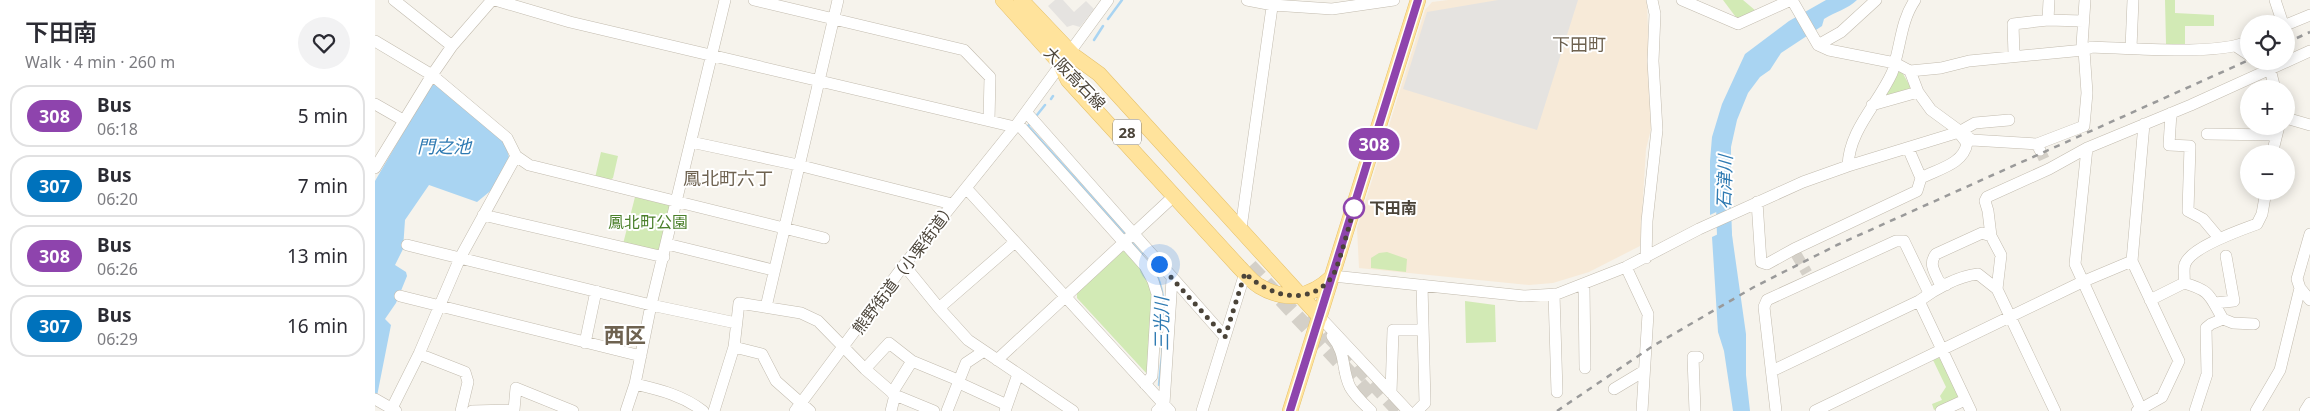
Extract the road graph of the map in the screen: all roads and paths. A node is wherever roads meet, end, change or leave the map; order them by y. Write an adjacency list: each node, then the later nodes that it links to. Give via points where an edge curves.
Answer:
1 (394, 0): 31 (street)
2 (491, 0): 31 (street)
3 (495, 0): 39 (street, via 569,22)
4 (725, 0): 39 (street)
5 (754, 0): 25 (street)
6 (838, 0): 25 (street)
7 (1003, 0): 42 (main road, 大阪高石線 / 28)
8 (1021, 0): 38 (main road, 大阪高石線 / 28)
9 (1108, 0): 38 (street)
10 (1247, 0): 22 (street)
11 (1394, 0): 22 (street, via 1332,8)
12 (1418, 0): 99 (main road)
13 (1652, 0): 92 (street, via 1657,130)
14 (1682, 0): 21 (street, via 1738,24)
15 (1876, 0): 30 (street, via 1841,32)
16 (1915, 0): 43 (street, via 1904,22)
17 (2049, 0): 26 (street)
18 (2085, 0): 27 (street)
19 (2133, 0): 34 (street)
20 (2275, 0): 23 (street)
21 (1792, 1): 30 (street)
22 (1273, 3): 79 (street)
23 (2280, 15)
24 (2310, 15): 28 (street)
25 (833, 19): 47 (street); 54 (street, via 964,50 989,77)
26 (2048, 20): 27 (street); 40 (street, via 2013,24)
27 (2083, 21): 36 (street)
28 (2295, 21)
29 (375, 41): 46 (street)
30 (1816, 43): 43 (street, via 1829,50)
31 (452, 46): 46 (street)
32 (2240, 46): 33 (street)
33 (2237, 47): 34 (street); 35 (street)
34 (2131, 48): 36 (street, via 2092,46)
35 (2240, 49)
36 (2084, 50): 40 (street); 67 (street, via 2087,93 2084,126)
37 (2310, 52): 41 (street)
38 (1070, 53): 42 (street); 79 (main road, via 1099,74); 96 (main road, 大阪高石線 / 28)
39 (711, 55): 47 (street); 63 (street)
40 (2014, 55): 45 (street)
41 (2295, 58)
42 (1061, 66): 51 (street, 熊野街道（小栗街道）); 73 (main road, via 1068,80); 96 (main road, 大阪高石線 / 28, via 1087,88)
43 (1894, 66): 45 (street); 49 (street, via 1888,67 1874,94)
44 (2268, 70): 52 (street)
45 (1911, 71): 48 (street)
46 (431, 75): 53 (street); 66 (street, via 507,138)
47 (818, 80): 54 (street); 68 (street)
48 (1918, 92): 49 (street); 60 (street, via 1931,110)
49 (1875, 101): 69 (street, via 1848,151)
50 (375, 104): 53 (street)
51 (1026, 112): 59 (street, 熊野街道（小栗街道）); 85 (street)
52 (2171, 113): 57 (street); 84 (street, via 2169,144 2190,146 2189,211 2203,219)
53 (403, 120): 70 (street)
54 (989, 120): 59 (street)
55 (2009, 120): 60 (street, via 1975,122)
56 (2295, 121): 58 (street)
57 (2144, 124): 65 (street); 94 (street)
58 (2310, 125)
59 (1016, 126): 72 (street, 熊野街道（小栗街道）); 85 (street)
60 (1959, 132): 64 (street); 67 (street, via 1972,140); 71 (street, via 1967,143 1966,152)
61 (2240, 132): 62 (street)
62 (2207, 134)
63 (691, 142): 68 (street); 75 (street)
64 (1908, 148): 69 (street); 71 (street)
65 (2087, 148): 67 (street); 101 (street, via 2075,264)
66 (515, 156): 75 (street, via 529,166); 78 (street)
67 (2043, 156): 82 (street, via 1987,197)
68 (798, 165): 77 (street); 80 (street)
69 (1849, 166): 76 (street)
70 (375, 168)
71 (1921, 178): 76 (street, via 1917,191 1767,264 1761,262)
72 (966, 188): 77 (street, 熊野街道（小栗街道）); 86 (street)
73 (1174, 196): 85 (street); 96 (main road)
74 (2264, 200): 84 (street, via 2257,224)
75 (677, 202): 80 (street); 87 (street)
76 (1757, 202): 92 (street)
77 (952, 204): 95 (street, 熊野街道（小栗街道）)
78 (483, 215): 90 (street); 91 (street)
79 (1241, 228): 110 (main road)
80 (783, 229): 83 (street); 98 (street)
81 (2310, 234): 93 (street)
82 (1991, 236): 105 (street, via 1982,233 1936,254 1931,264 1939,282); 107 (street, via 2001,255)
83 (824, 238)
84 (2219, 238): 102 (street, via 2190,256 2185,264)
85 (1129, 239): 100 (street); 113 (street); 146 (street, via 1153,280 1157,294 1152,376)
86 (1015, 242): 113 (street); 121 (street)
87 (667, 244): 90 (street); 98 (street)
88 (407, 245): 91 (street)
89 (2226, 256): 117 (street, via 2234,301)
90 (663, 257): 118 (street)
91 (460, 258): 108 (street); 119 (street)
92 (1646, 258): 97 (street)
93 (2306, 260): 106 (street, via 2297,279)
94 (2132, 262): 101 (street); 114 (street)
95 (904, 265): 121 (street); 131 (street, 熊野街道（小栗街道）)
96 (1251, 266): 110 (main road, via 1258,286 1281,295 1296,297); 128 (street)
97 (1626, 267): 104 (street); 141 (street, via 1649,314)
98 (773, 270): 120 (street)
99 (1333, 276): 103 (street); 110 (main road, via 1319,289); 122 (main road)
100 (1172, 278): 128 (street); 156 (street)
101 (2082, 282): 123 (street); 181 (street)
102 (2184, 283): 114 (street); 117 (street, via 2205,291)
103 (1423, 285): 111 (street, via 1524,296); 127 (street)
104 (1584, 285): 111 (street); 139 (street)
105 (1946, 285): 107 (street, via 1978,274); 109 (street)
106 (2300, 288): 115 (street); 183 (street, via 2280,370)
107 (1997, 289): 123 (street)
108 (596, 292): 118 (street); 129 (street)
109 (1929, 293): 116 (street); 142 (street, via 1904,241 1896,241 1808,276 1767,300 1764,307)
110 (1299, 294): 122 (main road)
111 (1555, 294): 148 (street)
112 (400, 296): 119 (street)
113 (1065, 298): 137 (street); 146 (street)
114 (2150, 300): 181 (street, via 2179,361 2162,397)
115 (2310, 300)
116 (1919, 301): 133 (street); 142 (street)
117 (2215, 303): 124 (street)
118 (651, 305): 125 (street); 135 (street)
119 (439, 307): 129 (street); 134 (street)
120 (766, 307): 125 (street, via 739,303); 131 (street, via 801,313 817,321)
121 (939, 308): 132 (street, via 968,340)
122 (1320, 317): 149 (street); 170 (main road); 171 (street, via 1341,350 1351,388)
123 (2011, 318): 133 (street); 180 (street)
124 (2223, 319): 126 (street); 182 (street, via 2206,328 2207,374)
125 (736, 323): 130 (street)
126 (2254, 324)
127 (1423, 330): 149 (street, via 1393,330); 173 (street, via 1425,403)
128 (1225, 337): 169 (street)
129 (585, 343): 135 (street)
130 (734, 347): 154 (street, via 762,354 776,382); 164 (street)
131 (844, 347): 140 (street); 154 (street, 熊野街道（小栗街道）)
132 (984, 351): 137 (street); 144 (street, via 966,363)
133 (1942, 351): 152 (street); 177 (street)
134 (419, 354): 157 (street); 158 (street, via 465,372 468,382)
135 (641, 356): 145 (street)
136 (1698, 357): 175 (street, via 1693,357)
137 (997, 360): 143 (street)
138 (913, 361): 140 (street, via 889,343); 144 (street); 150 (street)
139 (1585, 368)
140 (865, 369): 150 (street)
141 (1645, 371): 147 (street); 174 (street)
142 (1772, 371): 176 (street)
143 (1018, 374): 155 (street); 168 (street)
144 (958, 381): 155 (street); 167 (street)
145 (635, 384): 161 (street); 162 (street, via 674,394)
146 (1145, 384): 156 (street)
147 (1614, 389)
148 (1557, 392)
149 (1391, 393): 172 (street)
150 (894, 394): 165 (street); 166 (street)
151 (375, 399): 157 (street)
152 (1965, 400): 178 (street); 179 (street)
153 (2310, 403): 184 (street)
154 (802, 408)
155 (1006, 408)
156 (1164, 409)
157 (394, 410)
158 (461, 411)
159 (472, 411): 160 (street, via 514,410 516,388)
160 (573, 411)
161 (626, 411)
162 (703, 411)
163 (708, 411): 164 (street)
164 (714, 411)
165 (891, 411)
166 (934, 411)
167 (947, 411)
168 (1073, 411)
169 (1202, 411)
170 (1290, 411)
171 (1371, 411)
172 (1408, 411)
173 (1417, 411)
174 (1642, 411)
175 (1695, 411)
176 (1776, 411)
177 (1815, 411)
178 (1941, 411)
179 (1971, 411)
180 (2055, 411)
181 (2140, 411)
182 (2195, 411)
183 (2256, 411)
184 (2305, 411)

